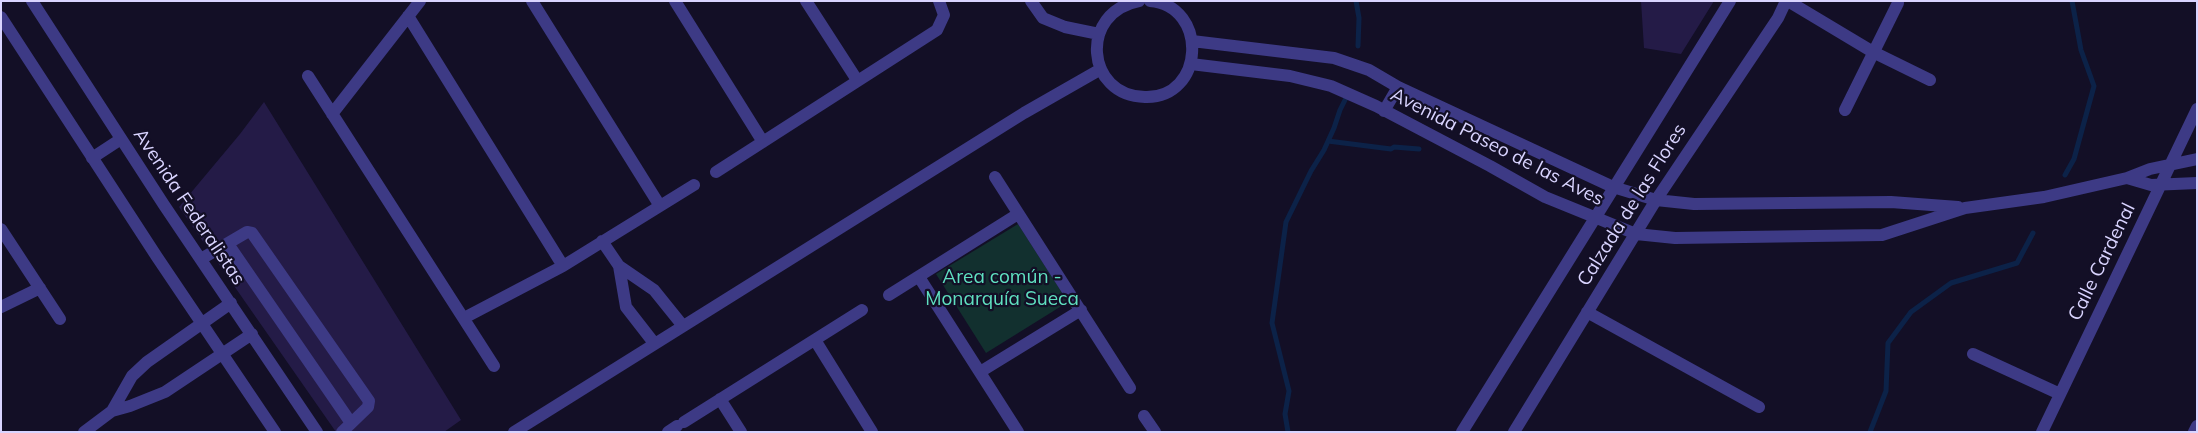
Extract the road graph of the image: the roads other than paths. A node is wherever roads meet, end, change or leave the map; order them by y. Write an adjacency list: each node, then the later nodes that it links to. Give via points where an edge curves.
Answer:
1 (420, 1): 13 (street)
2 (532, 1): 41 (street)
3 (675, 1): 29 (street)
4 (806, 1): 21 (street)
5 (939, 1): 21 (street, via 944,16 937,30)
6 (1031, 1): 15 (street, via 1043,18 1065,28)
7 (1139, 1): 15 (street, via 1120,7 1111,14)
8 (1150, 1): 16 (street, via 1175,11 1186,25)
9 (1730, 1): 39 (street, Calzada de las Flores)
10 (1787, 1): 17 (street); 40 (street, Calzada de las Flores)
11 (34, 2): 28 (street, Avenida Federalistas)
12 (1898, 3): 17 (street)
13 (408, 16): 27 (street); 50 (street)
14 (1, 17): 30 (street)
15 (1099, 34): 19 (street, via 1097,57)
16 (1192, 41): 18 (street); 23 (street, Avenida Paseo de las Aves, via 1334,58 1369,70)
17 (1873, 52): 22 (street); 25 (street)
18 (1191, 64): 19 (street, via 1186,75 1169,91 1148,98 1120,90 1106,78); 26 (street, Avenida Paseo de las Aves, via 1290,76 1331,86)
19 (1101, 68): 63 (street)
20 (308, 76): 27 (street)
21 (857, 80): 29 (street)
22 (1930, 80)
23 (1398, 87): 26 (street); 39 (street, Avenida Paseo de las Aves)
24 (2197, 109): 32 (street, Calle Cardenal)
25 (1845, 110)
26 (1384, 111): 44 (street, Avenida Paseo de las Aves, via 1545,198)
27 (332, 114): 60 (street)
28 (121, 139): 30 (street); 49 (street, Avenida Federalistas)
29 (763, 142): 33 (street)
30 (92, 158): 62 (street)
31 (2197, 160): 32 (street, Avenida Paseo de las Aves)
32 (2170, 164): 35 (street, Avenida Paseo de las Aves); 38 (street, Calle Cardenal)
33 (716, 172)
34 (995, 177): 43 (street)
35 (2127, 178): 38 (street, Avenida Paseo de las Aves); 42 (street, Avenida Paseo de las Aves, via 2044,197)
36 (2197, 183): 38 (street, Avenida Paseo de las Aves)
37 (694, 185): 41 (street)
38 (2160, 185): 72 (street, Calle Cardenal)
39 (1613, 188): 40 (street, Avenida Paseo de las Aves); 44 (street, Calzada de las Flores)
40 (1656, 200): 42 (street, Avenida Paseo de las Aves, via 1694,204 1891,202); 46 (street, Calzada de las Flores)
41 (660, 206): 47 (street)
42 (1965, 208): 46 (street, Avenida Paseo de las Aves, via 1882,235 1675,238)
43 (1018, 214): 52 (street); 58 (street)
44 (1594, 219): 46 (street, Avenida Paseo de las Aves); 88 (street, Calzada de las Flores)
45 (1, 229): 53 (street)
46 (1636, 234): 59 (street, Calzada de las Flores)
47 (602, 241): 50 (street); 51 (street)
48 (228, 244): 49 (street); 78 (street); 78 (street, via 247,232 252,233 364,393 369,401 368,407)
49 (201, 259): 55 (street, Avenida Federalistas)
50 (563, 266): 60 (street)
51 (619, 266): 63 (street, via 654,290); 66 (street, via 626,307)
52 (919, 276): 54 (street); 70 (street)
53 (40, 288): 56 (street); 61 (street)
54 (890, 295)
55 (231, 303): 62 (street); 64 (street, Avenida Federalistas)
56 (1, 306)
57 (862, 310): 65 (street)
58 (1081, 310): 70 (street); 71 (street)
59 (1587, 312): 74 (street); 89 (street, Calzada de las Flores)
60 (464, 318): 69 (street)
61 (60, 319)
62 (203, 323): 67 (street); 75 (street, via 132,376)
63 (683, 326): 66 (street)
64 (252, 334): 67 (street); 82 (street, Avenida Federalistas)
65 (815, 340): 73 (street); 85 (street)
66 (654, 343): 83 (street)
67 (223, 353): 75 (street, via 165,392); 81 (street)
68 (1973, 354): 72 (street)
69 (494, 366)
70 (980, 372): 86 (street)
71 (1130, 388)
72 (2060, 394): 90 (street, Calle Cardenal)
73 (720, 399): 79 (street); 84 (street)
74 (1759, 407)
75 (112, 411): 80 (street)
76 (1144, 416): 87 (street)
77 (2197, 426): 91 (street)
78 (347, 427)
79 (676, 427)
80 (84, 432)
81 (276, 432)
82 (317, 432)
83 (514, 432)
84 (741, 432)
85 (872, 432)
86 (1018, 432)
87 (1155, 432)
88 (1462, 432)
89 (1514, 432)
90 (2042, 432)
91 (2194, 432)

